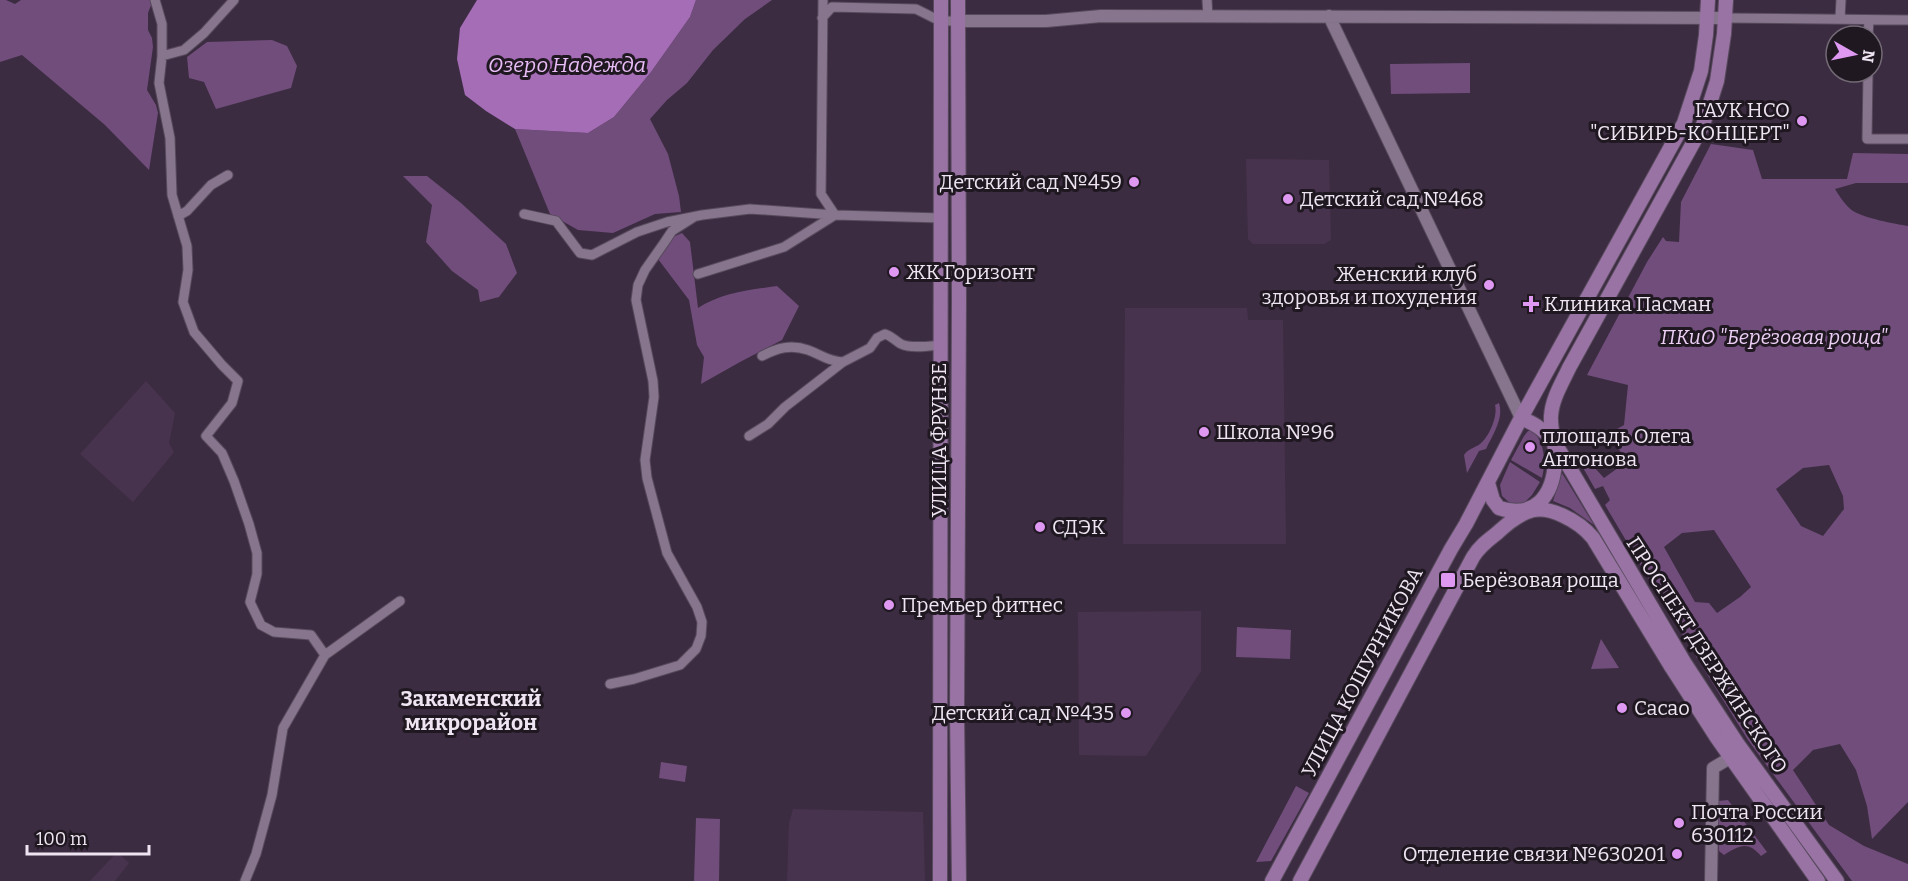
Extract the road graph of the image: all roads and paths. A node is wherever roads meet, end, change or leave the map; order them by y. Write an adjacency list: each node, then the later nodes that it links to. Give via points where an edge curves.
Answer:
1 (155, 0): 21 (street, via 162,24)
2 (234, 0): 21 (street, via 184,50)
3 (823, 0): 12 (street)
4 (940, 0): 18 (main road, УЛИЦА ФРУНЗЕ)
5 (958, 0): 19 (main road, УЛИЦА ФРУНЗЕ)
6 (1207, 0): 11 (street)
7 (1708, 0): 13 (main road)
8 (1726, 0): 14 (main road)
9 (1840, 0): 15 (street)
10 (1329, 16): 11 (street); 13 (street); 34 (street)
11 (1208, 17): 19 (street)
12 (822, 18): 18 (street, via 832,7 916,9); 26 (street, via 821,194)
13 (1708, 18): 14 (street); 34 (main road, via 1701,71 1684,123)
14 (1725, 18): 15 (street); 36 (main road, via 1717,81 1703,125 1555,398 1551,416)
15 (1840, 18): 16 (street)
16 (1869, 20): 17 (street); 20 (street)
17 (1908, 20)
18 (940, 21): 19 (street); 29 (main road, УЛИЦА ФРУНЗЕ)
19 (958, 21): 40 (main road, УЛИЦА ФРУНЗЕ)
20 (1869, 24)
21 (162, 56): 27 (street, via 159,83 170,138 172,195)
22 (1868, 84): 23 (street, via 1867,139)
23 (1908, 139)
24 (228, 175): 27 (street, via 211,185)
25 (524, 214): 28 (street, via 556,221 580,253 592,255 637,232)
26 (835, 215): 28 (street, via 750,209); 29 (street); 30 (street, via 784,248)
27 (178, 216): 44 (street, via 187,246 183,302 194,332 238,381 232,403 206,436 222,453 257,553 250,602 261,625 274,632 311,635)
28 (694, 217): 45 (street, via 672,231 645,270 636,300 654,397 646,478 667,553 697,607 701,636 696,649 680,664)
29 (941, 218): 31 (main road, УЛИЦА ФРУНЗЕ)
30 (698, 274)
31 (941, 345): 33 (street, via 909,346 885,334 870,348); 39 (main road, УЛИЦА ФРУНЗЕ)
32 (762, 356): 33 (street, via 791,347)
33 (843, 362): 35 (street)
34 (1521, 418): 36 (main road, via 1535,424); 37 (main road)
35 (749, 436)
36 (1555, 443): 38 (main road, via 1556,462 1550,485 1542,500); 54 (main road, ПРОСПЕКТ ДЗЕРЖИНСКОГО, via 1690,671)
37 (1488, 483): 38 (main road, via 1499,508); 50 (main road, УЛИЦА КОШУРНИКОВА)
38 (1529, 511): 46 (main road, ПРОСПЕКТ ДЗЕРЖИНСКОГО, via 1564,515 1587,530); 51 (main road, via 1512,520 1473,557)
39 (939, 568): 40 (main road); 43 (main road, УЛИЦА ФРУНЗЕ)
40 (957, 568): 42 (main road, УЛИЦА ФРУНЗЕ)
41 (400, 601): 44 (street)
42 (957, 650): 43 (main road); 49 (main road, УЛИЦА ФРУНЗЕ)
43 (939, 651): 48 (main road, УЛИЦА ФРУНЗЕ)
44 (325, 655): 47 (street, via 283,728 272,795)
45 (610, 684)
46 (1730, 758): 52 (street, via 1713,768); 53 (main road, ПРОСПЕКТ ДЗЕРЖИНСКОГО)
47 (245, 881)
48 (940, 881)
49 (959, 881)
50 (1272, 881)
51 (1300, 881)
52 (1711, 881)
53 (1818, 881)
54 (1837, 881)

